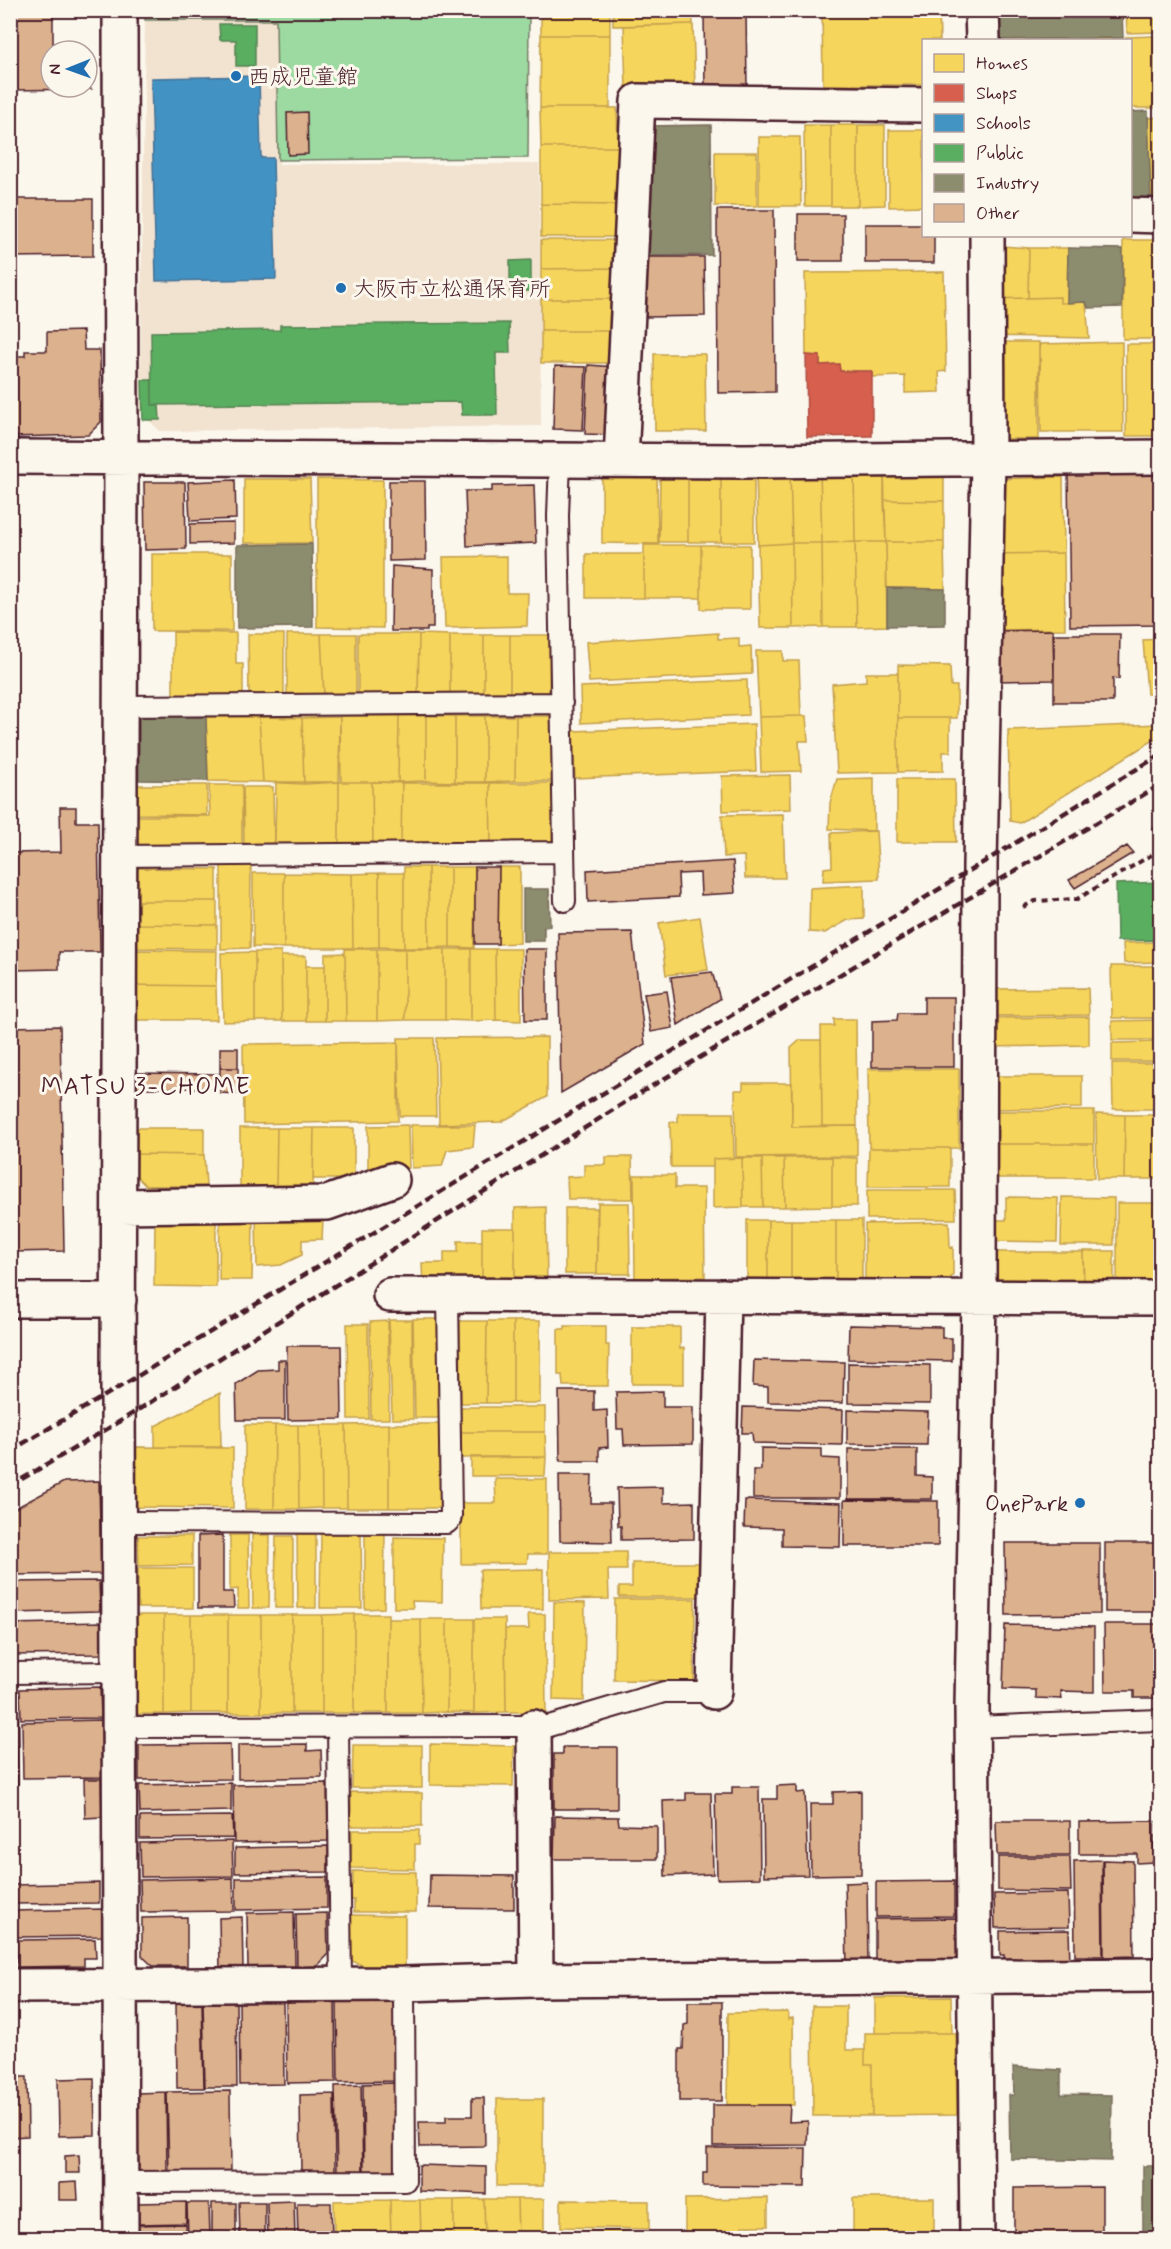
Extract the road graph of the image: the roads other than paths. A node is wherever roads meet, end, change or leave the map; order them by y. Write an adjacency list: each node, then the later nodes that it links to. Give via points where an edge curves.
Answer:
1 (120, 10): 9 (street)
2 (982, 10): 3 (street)
3 (983, 39)
4 (922, 105): 12 (street, via 638,101)
5 (1132, 215): 6 (street)
6 (1161, 216)
7 (987, 237): 13 (street)
8 (10, 457): 9 (street)
9 (121, 457): 11 (street); 15 (street)
10 (1161, 457): 13 (street)
11 (560, 460): 12 (street); 14 (lane)
12 (621, 460): 13 (street)
13 (987, 460): 24 (street)
14 (562, 703): 15 (lane); 16 (lane)
15 (121, 706): 17 (street)
16 (564, 852): 17 (lane); 18 (lane)
17 (119, 856): 20 (street)
18 (565, 901)
19 (392, 1180): 20 (street, via 327,1203)
20 (120, 1206): 27 (street)
21 (390, 1295): 22 (street)
22 (448, 1296): 23 (street); 28 (lane, via 451,1516 447,1523)
23 (723, 1296): 24 (street); 31 (street)
24 (979, 1296): 25 (street); 36 (street)
25 (1161, 1298)
26 (10, 1300): 27 (street)
27 (119, 1300): 28 (street)
28 (119, 1522): 29 (street)
29 (121, 1672): 30 (lane); 33 (street)
30 (10, 1673)
31 (714, 1692): 35 (lane, via 664,1692)
32 (1161, 1720): 36 (lane)
33 (121, 1727): 34 (lane); 42 (street)
34 (338, 1727): 35 (lane); 40 (lane)
35 (534, 1727): 39 (street)
36 (972, 1727): 37 (street)
37 (976, 1975): 38 (street); 39 (street); 46 (street)
38 (1161, 1975)
39 (536, 1980): 41 (street)
40 (341, 1984): 41 (street); 42 (street)
41 (404, 1984): 44 (lane, via 405,2181)
42 (120, 1985): 43 (street); 44 (street)
43 (10, 1986)
44 (121, 2182): 45 (street)
45 (121, 2238)
46 (977, 2238)

